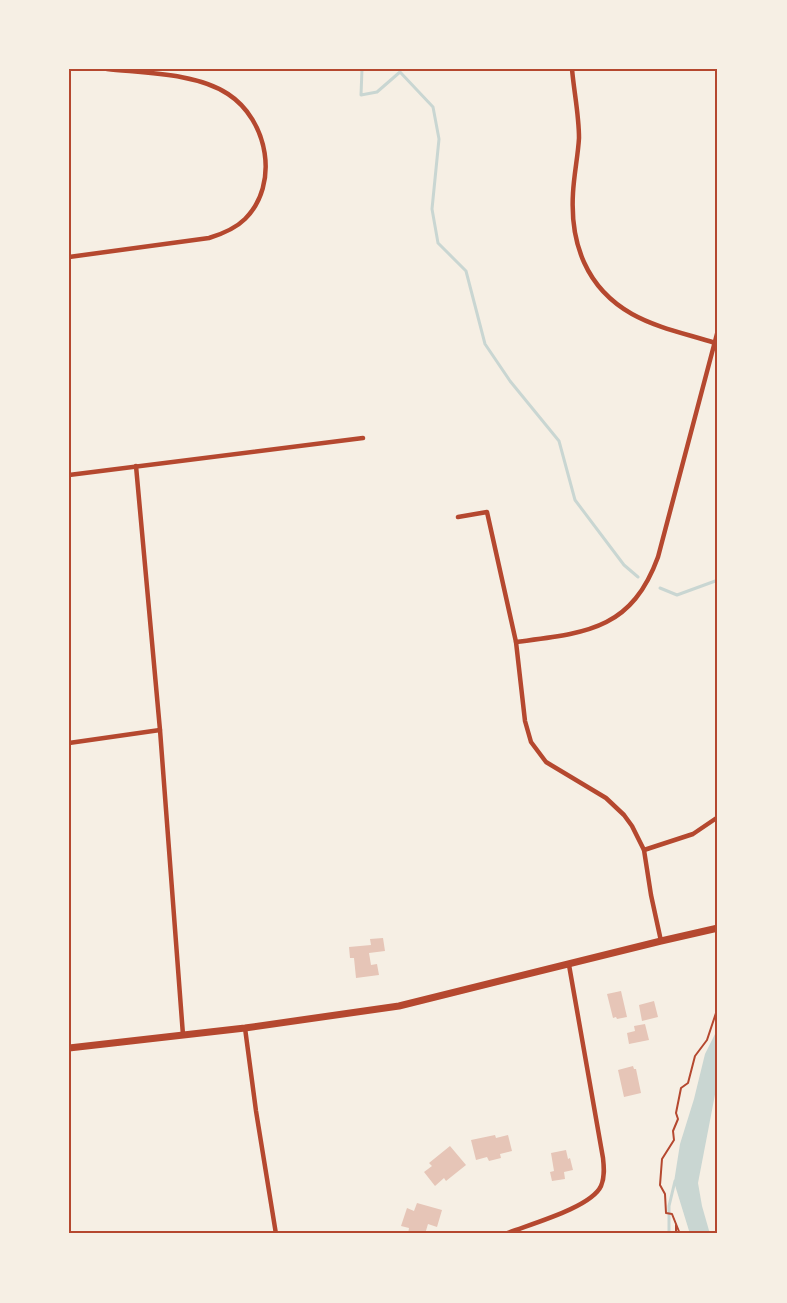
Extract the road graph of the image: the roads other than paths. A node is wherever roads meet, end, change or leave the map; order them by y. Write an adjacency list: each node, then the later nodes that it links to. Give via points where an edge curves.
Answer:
1 (107, 69): 3 (street)
2 (572, 69): 6 (street, via 579,137 573,228 583,263 601,289 632,314)
3 (154, 72): 4 (street, via 195,81 228,94 242,105 255,123 264,149 264,185 258,202 245,219 227,232 209,238)
4 (69, 257)
5 (718, 330): 6 (street)
6 (715, 343): 11 (street, via 658,557 645,586 623,612 597,628)
7 (363, 438): 8 (street)
8 (136, 466): 9 (street); 12 (street)
9 (69, 475)
10 (458, 517): 11 (street, via 487,512)
11 (516, 642): 15 (street, via 525,721 537,752 615,806 632,826)
12 (160, 730): 13 (street); 20 (street)
13 (69, 743)
14 (718, 817): 15 (street, via 693,834)
15 (644, 850): 17 (street)
16 (718, 928): 17 (main road)
17 (661, 941): 18 (main road)
18 (569, 965): 19 (main road, via 363,1013); 23 (street, via 603,1158 603,1177 596,1193 585,1203)
19 (245, 1028): 20 (main road); 22 (street)
20 (183, 1035): 21 (main road)
21 (69, 1048)
22 (276, 1234)
23 (504, 1234)

